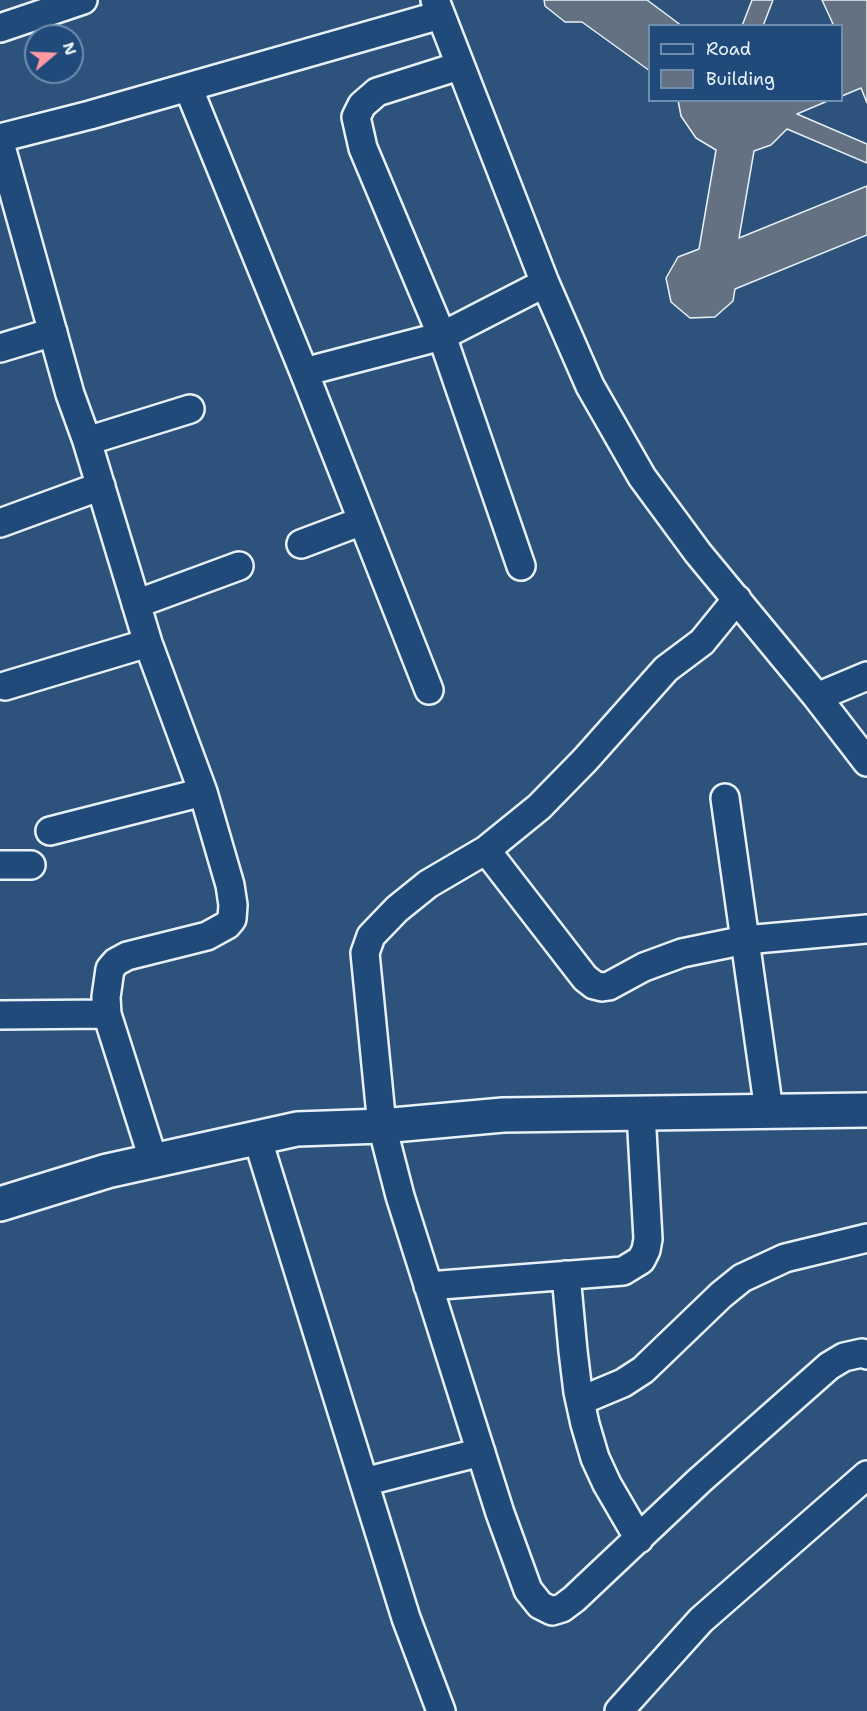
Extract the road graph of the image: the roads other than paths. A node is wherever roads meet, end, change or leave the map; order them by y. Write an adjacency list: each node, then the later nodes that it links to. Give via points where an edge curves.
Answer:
1 (84, 0): 3 (street)
2 (438, 8): 4 (street); 5 (street)
3 (0, 28)
4 (459, 66): 9 (street); 11 (street, via 377,92 362,105 356,117 363,148)
5 (188, 87): 6 (street); 13 (street)
6 (0, 138)
7 (0, 143): 8 (street)
8 (5, 178): 10 (street)
9 (545, 283): 11 (street); 22 (street, via 590,386 642,477)
10 (53, 332): 12 (street); 15 (street)
11 (442, 336): 13 (street); 21 (street)
12 (0, 348)
13 (304, 372): 17 (street)
14 (190, 408): 15 (street)
15 (87, 441): 16 (street)
16 (101, 486): 18 (street); 23 (street)
17 (362, 521): 19 (street); 27 (street)
18 (0, 523)
19 (300, 544)
20 (239, 566): 23 (street)
21 (521, 566)
22 (737, 599): 28 (street); 33 (street, via 702,642 666,669 562,784 523,822)
23 (136, 604): 24 (street)
24 (148, 643): 26 (street); 30 (street)
25 (867, 676): 28 (street)
26 (5, 686)
27 (429, 690)
28 (817, 697): 29 (street)
29 (867, 762)
30 (203, 792): 32 (street); 38 (street, via 230,885 232,919 207,936 116,962 107,980)
31 (725, 798): 37 (street)
32 (50, 831)
33 (486, 850): 37 (street, via 594,985 609,986 664,958); 43 (street, via 428,884 371,936 365,953)
34 (0, 865): 35 (street)
35 (31, 865)
36 (867, 929): 37 (street)
37 (745, 940): 41 (street)
38 (107, 1014): 39 (street); 45 (street)
39 (0, 1015)
40 (867, 1110): 41 (street)
41 (769, 1112): 42 (street)
42 (641, 1113): 43 (street, via 503,1115); 48 (street, via 646,1250 641,1260 623,1271)
43 (382, 1126): 44 (street, via 297,1129); 49 (street)
44 (257, 1137): 45 (street); 54 (street)
45 (153, 1159): 46 (street)
46 (0, 1204)
47 (867, 1238): 51 (street, via 785,1258 742,1278 643,1370)
48 (566, 1275): 49 (street); 51 (street)
49 (428, 1286): 52 (street)
50 (867, 1355): 55 (street, via 844,1357 829,1366)
51 (580, 1401): 55 (street, via 595,1458)
52 (481, 1452): 54 (street); 55 (street, via 528,1590 540,1605 552,1611 562,1608)
53 (867, 1475): 57 (street, via 701,1620)
54 (364, 1482): 56 (street, via 406,1618)
55 (639, 1539)
56 (441, 1711)
57 (620, 1711)

